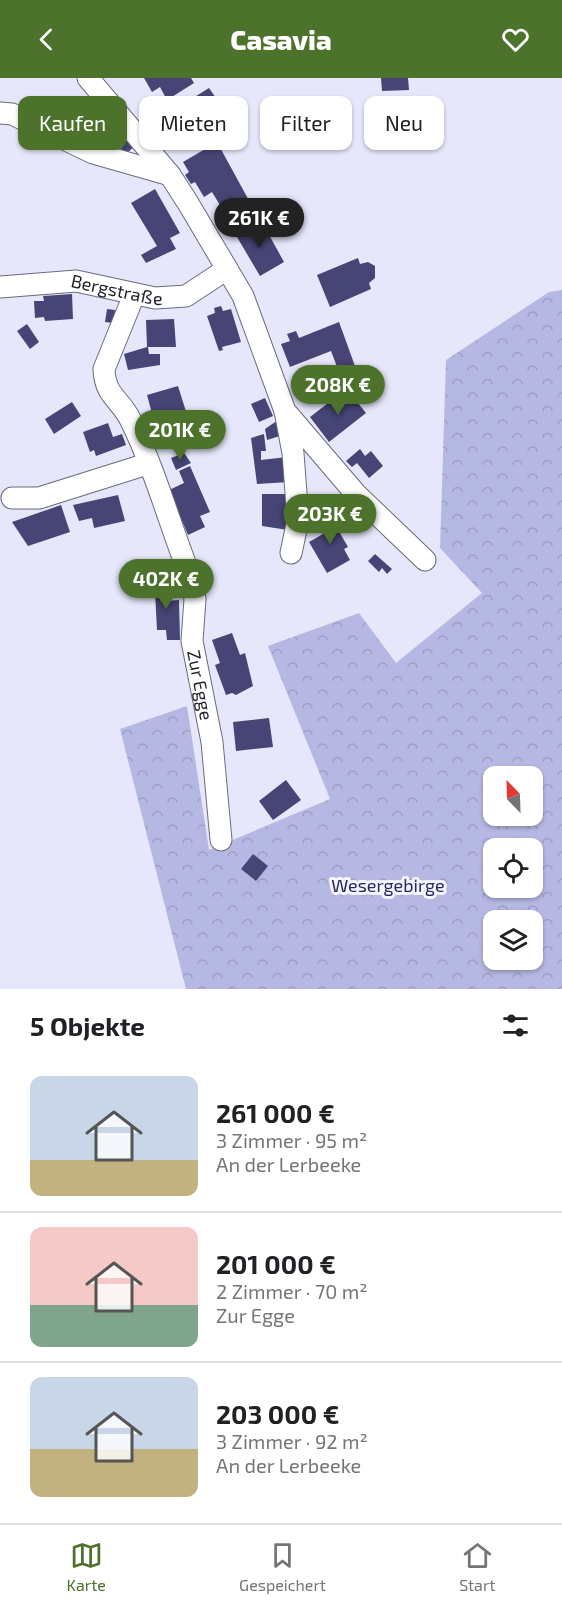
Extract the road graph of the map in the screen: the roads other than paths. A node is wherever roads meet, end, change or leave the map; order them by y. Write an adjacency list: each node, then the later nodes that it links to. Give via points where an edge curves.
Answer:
1 (88, 78): 3 (street)
2 (0, 113): 3 (street, via 12,114 93,153)
3 (170, 175): 4 (street)
4 (227, 269): 6 (street, Bergstraße, via 186,296); 7 (street, via 243,296)
5 (0, 287): 6 (street, Bergstraße, via 76,281)
6 (134, 295): 8 (street, Zur Egge, via 104,369 105,382 130,418)
7 (285, 411): 10 (street, via 298,520); 11 (street, via 356,494)
8 (147, 464): 9 (street, via 39,498); 12 (street, Zur Egge, via 195,599 192,641 212,742)
9 (12, 498)
10 (291, 552)
11 (425, 560)
12 (221, 840)

